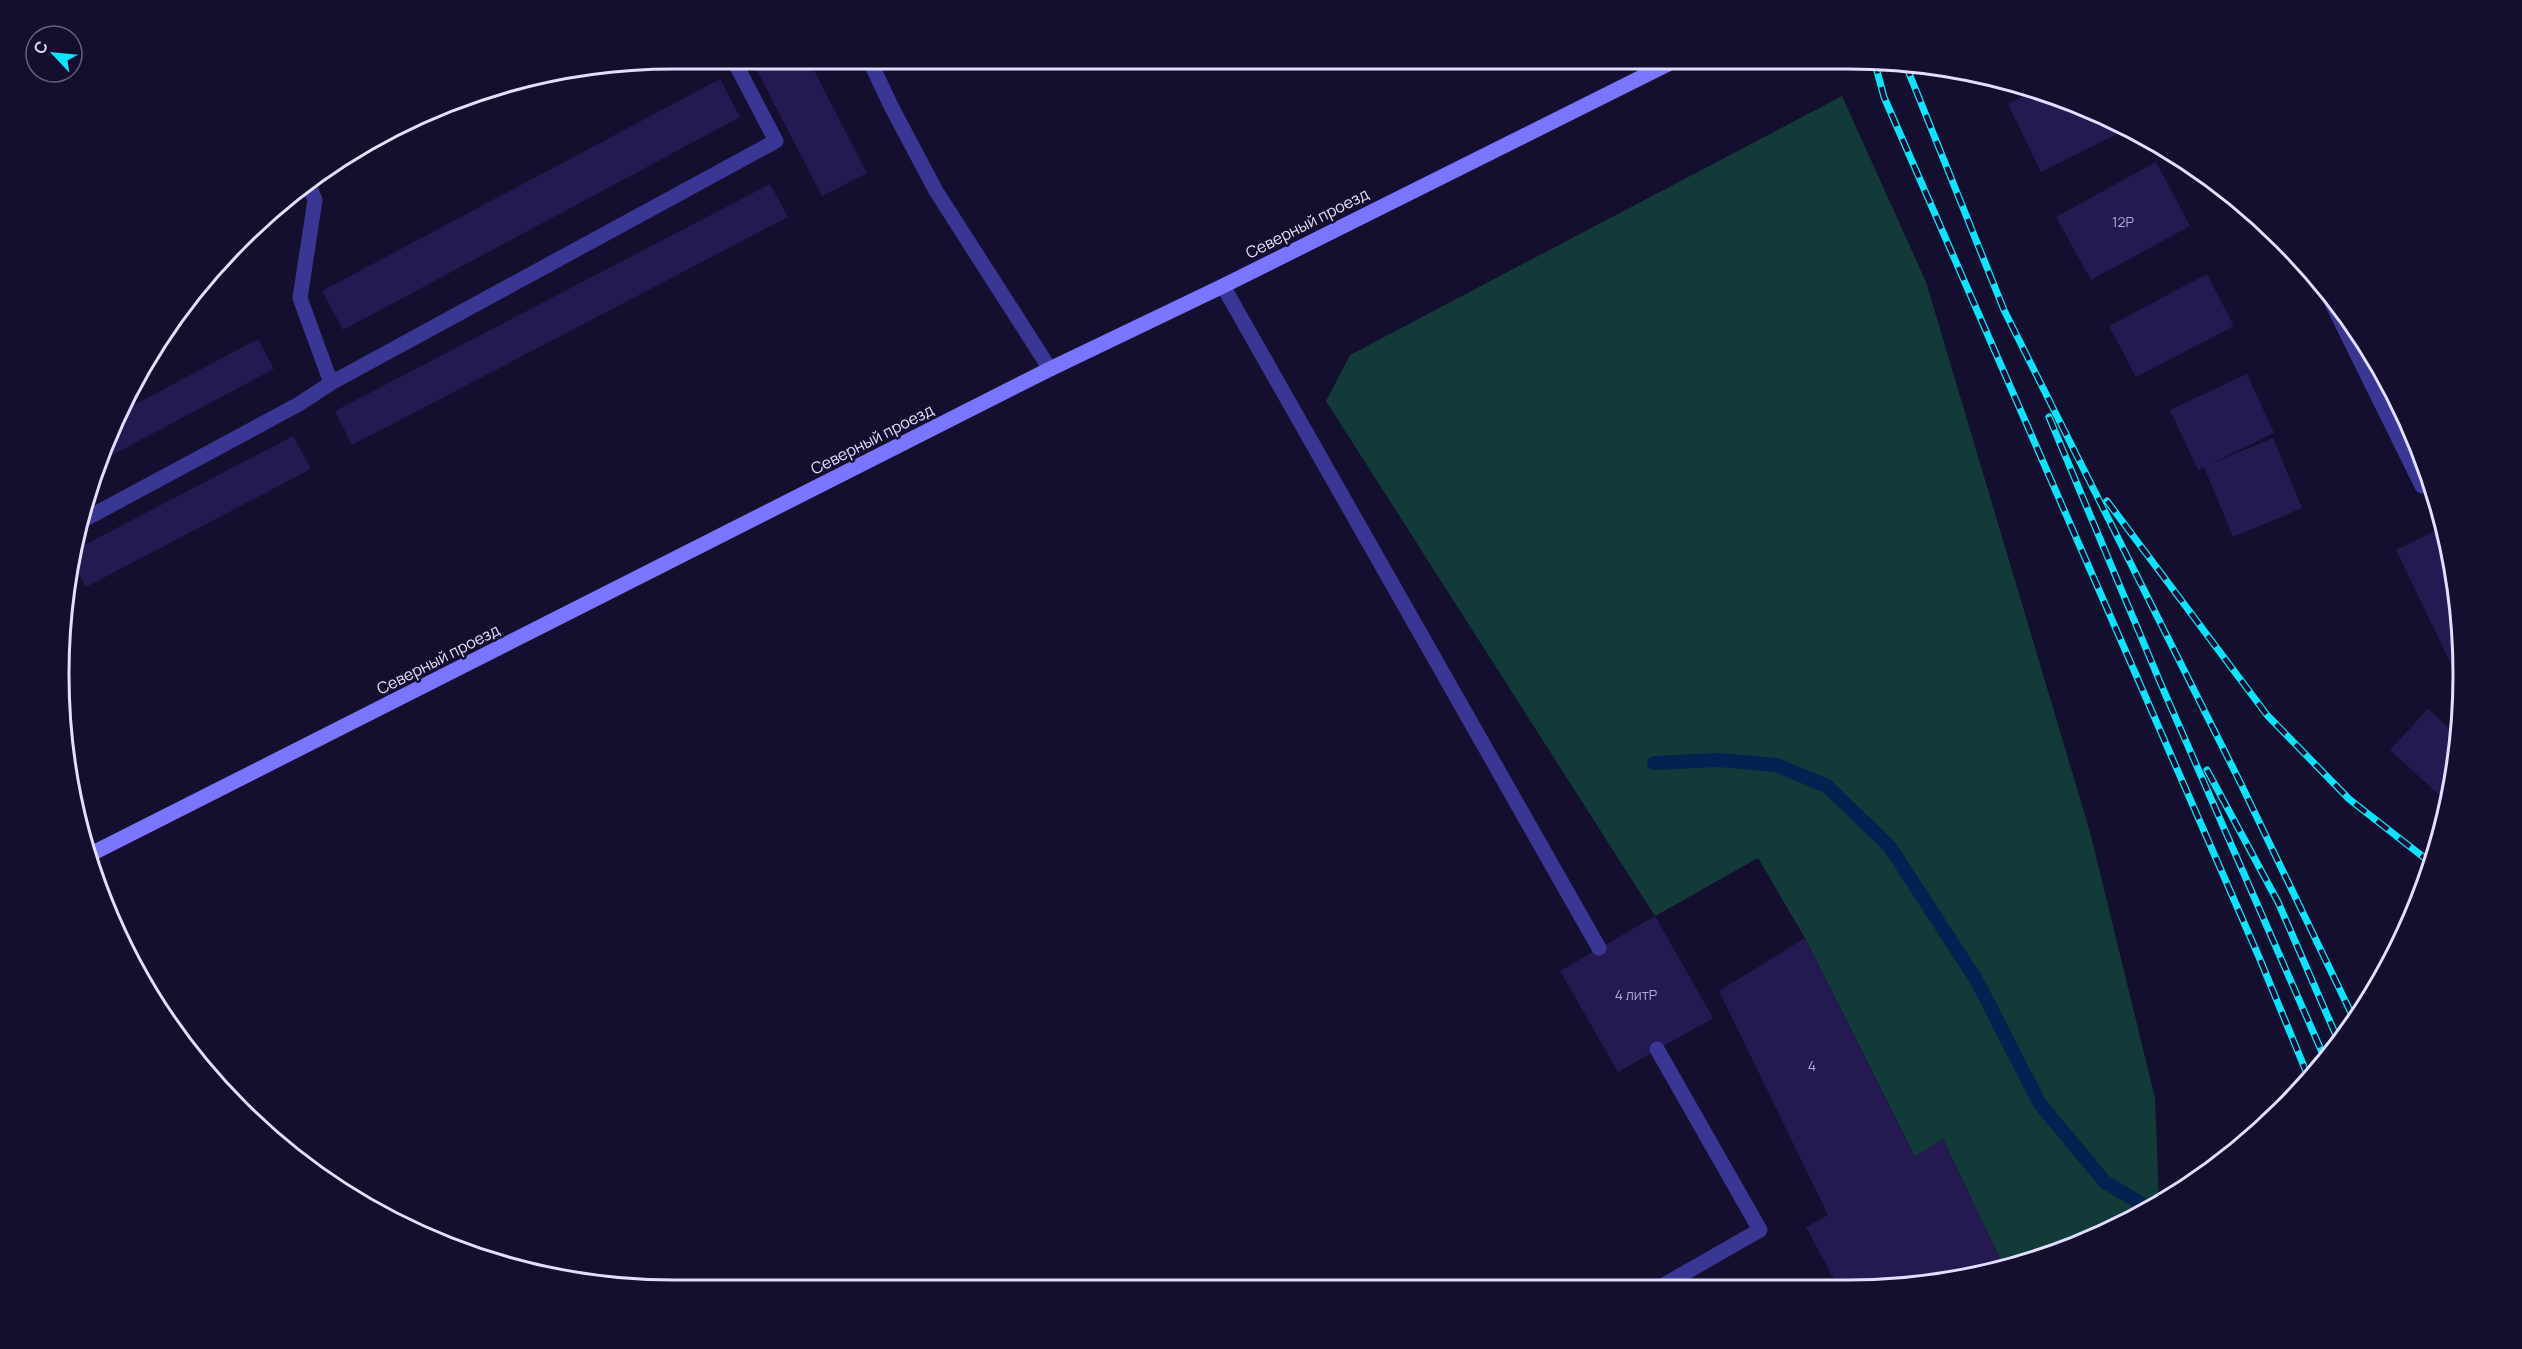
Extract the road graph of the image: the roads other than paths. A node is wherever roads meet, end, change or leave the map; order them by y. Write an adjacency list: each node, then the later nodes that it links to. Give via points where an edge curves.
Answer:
1 (739, 69): 8 (street, via 776,141)
2 (873, 69): 7 (street, via 936,191)
3 (1658, 69): 5 (street, Северный проезд)
4 (311, 190): 8 (street, via 315,200 300,298)
5 (1223, 286): 7 (street, Северный проезд); 12 (street)
6 (2345, 330): 9 (street)
7 (1050, 369): 11 (street, Северный проезд)
8 (331, 383): 10 (street)
9 (2423, 486)
10 (91, 516)
11 (96, 851)
12 (1599, 948)
13 (1657, 1049): 14 (street, via 1760,1230)
14 (1672, 1280)

